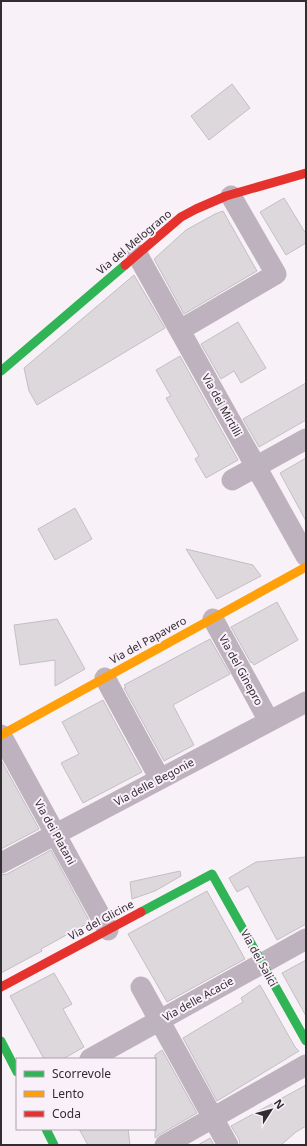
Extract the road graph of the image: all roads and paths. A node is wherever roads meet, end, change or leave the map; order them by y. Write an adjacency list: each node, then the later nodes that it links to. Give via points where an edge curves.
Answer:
1 (306, 173): 2 (street, Via del Melograno)
2 (231, 196): 3 (street, Via del Melograno, via 213,201 181,217); 4 (street, via 276,274)
3 (137, 254): 4 (street, Via dei Mirtilli); 5 (street, Via del Melograno)
4 (180, 330): 7 (street, Via dei Mirtilli)
5 (1, 371)
6 (306, 439): 7 (street)
7 (256, 467): 8 (street); 9 (street, Via dei Mirtilli)
8 (232, 480)
9 (306, 556)
10 (306, 567): 11 (street, Via del Papavero)
11 (213, 618): 12 (street, Via del Papavero); 14 (street, Via del Ginepro)
12 (105, 678): 15 (street, Via del Papavero); 16 (street)
13 (306, 702): 14 (street, Via delle Begonie)
14 (269, 721): 16 (street, Via delle Begonie)
15 (1, 735): 17 (street, Via dei Platani)
16 (160, 779): 17 (street, Via delle Begonie)
17 (56, 834): 18 (street, Via delle Begonie); 20 (street, Via dei Platani)
18 (1, 863)
19 (212, 874): 20 (street, Via del Glicine); 22 (street, Via dei Salici)
20 (108, 930): 23 (street, Via del Glicine)
21 (306, 939): 22 (street, Via delle Acacie)
22 (262, 964): 25 (street, Via delle Acacie); 27 (street, Via dei Salici)
23 (1, 987)
24 (141, 987): 25 (street)
25 (159, 1020): 28 (street, Via delle Acacie); 31 (street)
26 (1, 1041): 30 (street)
27 (306, 1041)
28 (92, 1058)
29 (306, 1065): 31 (street)
30 (16, 1070)
31 (213, 1118): 34 (street); 35 (street)
32 (46, 1130): 33 (street)
33 (54, 1145)
34 (165, 1145)
35 (228, 1145)

